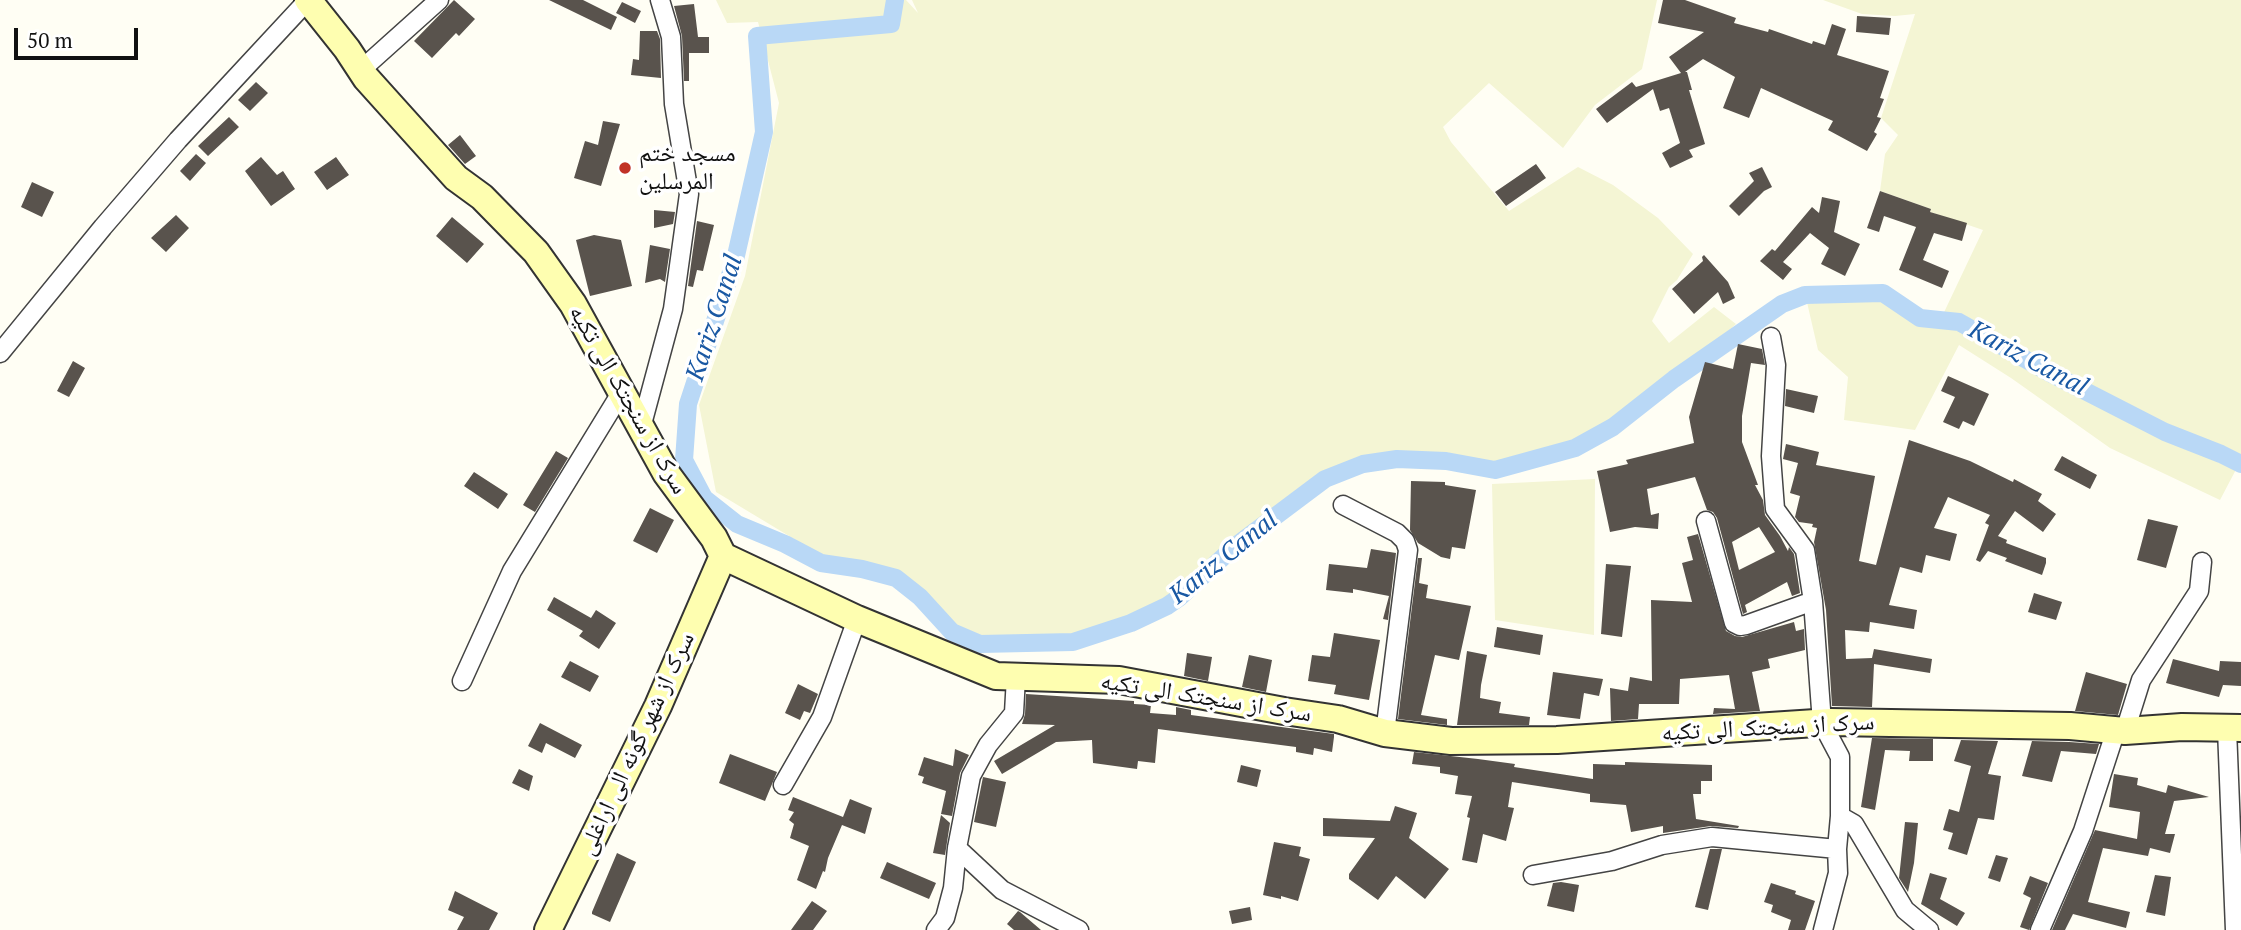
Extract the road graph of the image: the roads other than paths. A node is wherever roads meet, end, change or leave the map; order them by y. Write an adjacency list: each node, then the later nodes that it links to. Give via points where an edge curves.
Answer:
1 (308, 0): 4 (street, سرک از سنجتک الی تکیه); 6 (street, via 178,140)
2 (439, 0): 4 (street)
3 (660, 0): 8 (street, via 671,37 674,104 689,194 673,309)
4 (361, 70): 7 (street, سرک از سنجتک الی تکیه, via 456,178 482,197 536,252 573,304)
5 (1771, 337): 13 (street, via 1776,365 1771,456 1775,509 1805,550)
6 (0, 353)
7 (621, 393): 8 (street, سرک از سنجتک الی تکیه); 16 (street, via 512,571)
8 (641, 428): 11 (street, سرک از سنجتک الی تکیه)
9 (1343, 505): 20 (street, via 1397,533 1408,550)
10 (1706, 521): 13 (street, via 1734,623 1746,625)
11 (723, 556): 14 (street, سرک از سنجتک الی تکیه); 26 (street, سرک از شهر گونه الی اراغلی, via 657,706)
12 (2202, 562): 19 (street, via 2199,591 2141,680)
13 (1813, 601): 17 (street)
14 (857, 619): 15 (street, سرک از سنجتک الی تکیه, via 996,676); 21 (street, via 822,717)
15 (1016, 677): 20 (street, سرک از سنجتک الی تکیه, via 1119,680 1338,719); 23 (street, via 1014,713 971,776)
16 (462, 681)
17 (1822, 723): 19 (street, سرک از سنجتک الی تکیه); 20 (street, سرک از سنجتک الی تکیه, via 1557,740 1451,741); 22 (street, via 1840,757)
18 (2234, 729): 19 (street, سرک از سنجتک الی تکیه); 32 (street)
19 (2120, 730): 31 (street)
20 (1385, 733)
21 (782, 785)
22 (1840, 816): 24 (street); 30 (street, via 1854,824 1905,910)
23 (957, 848): 27 (street, via 953,888 945,918); 28 (street, via 1002,890)
24 (1837, 849): 25 (street, via 1712,837); 29 (street, via 1838,873)
25 (1533, 875)
26 (548, 930)
27 (936, 930)
28 (1079, 930)
29 (1823, 930)
30 (1929, 930)
31 (2040, 930)
32 (2235, 930)

